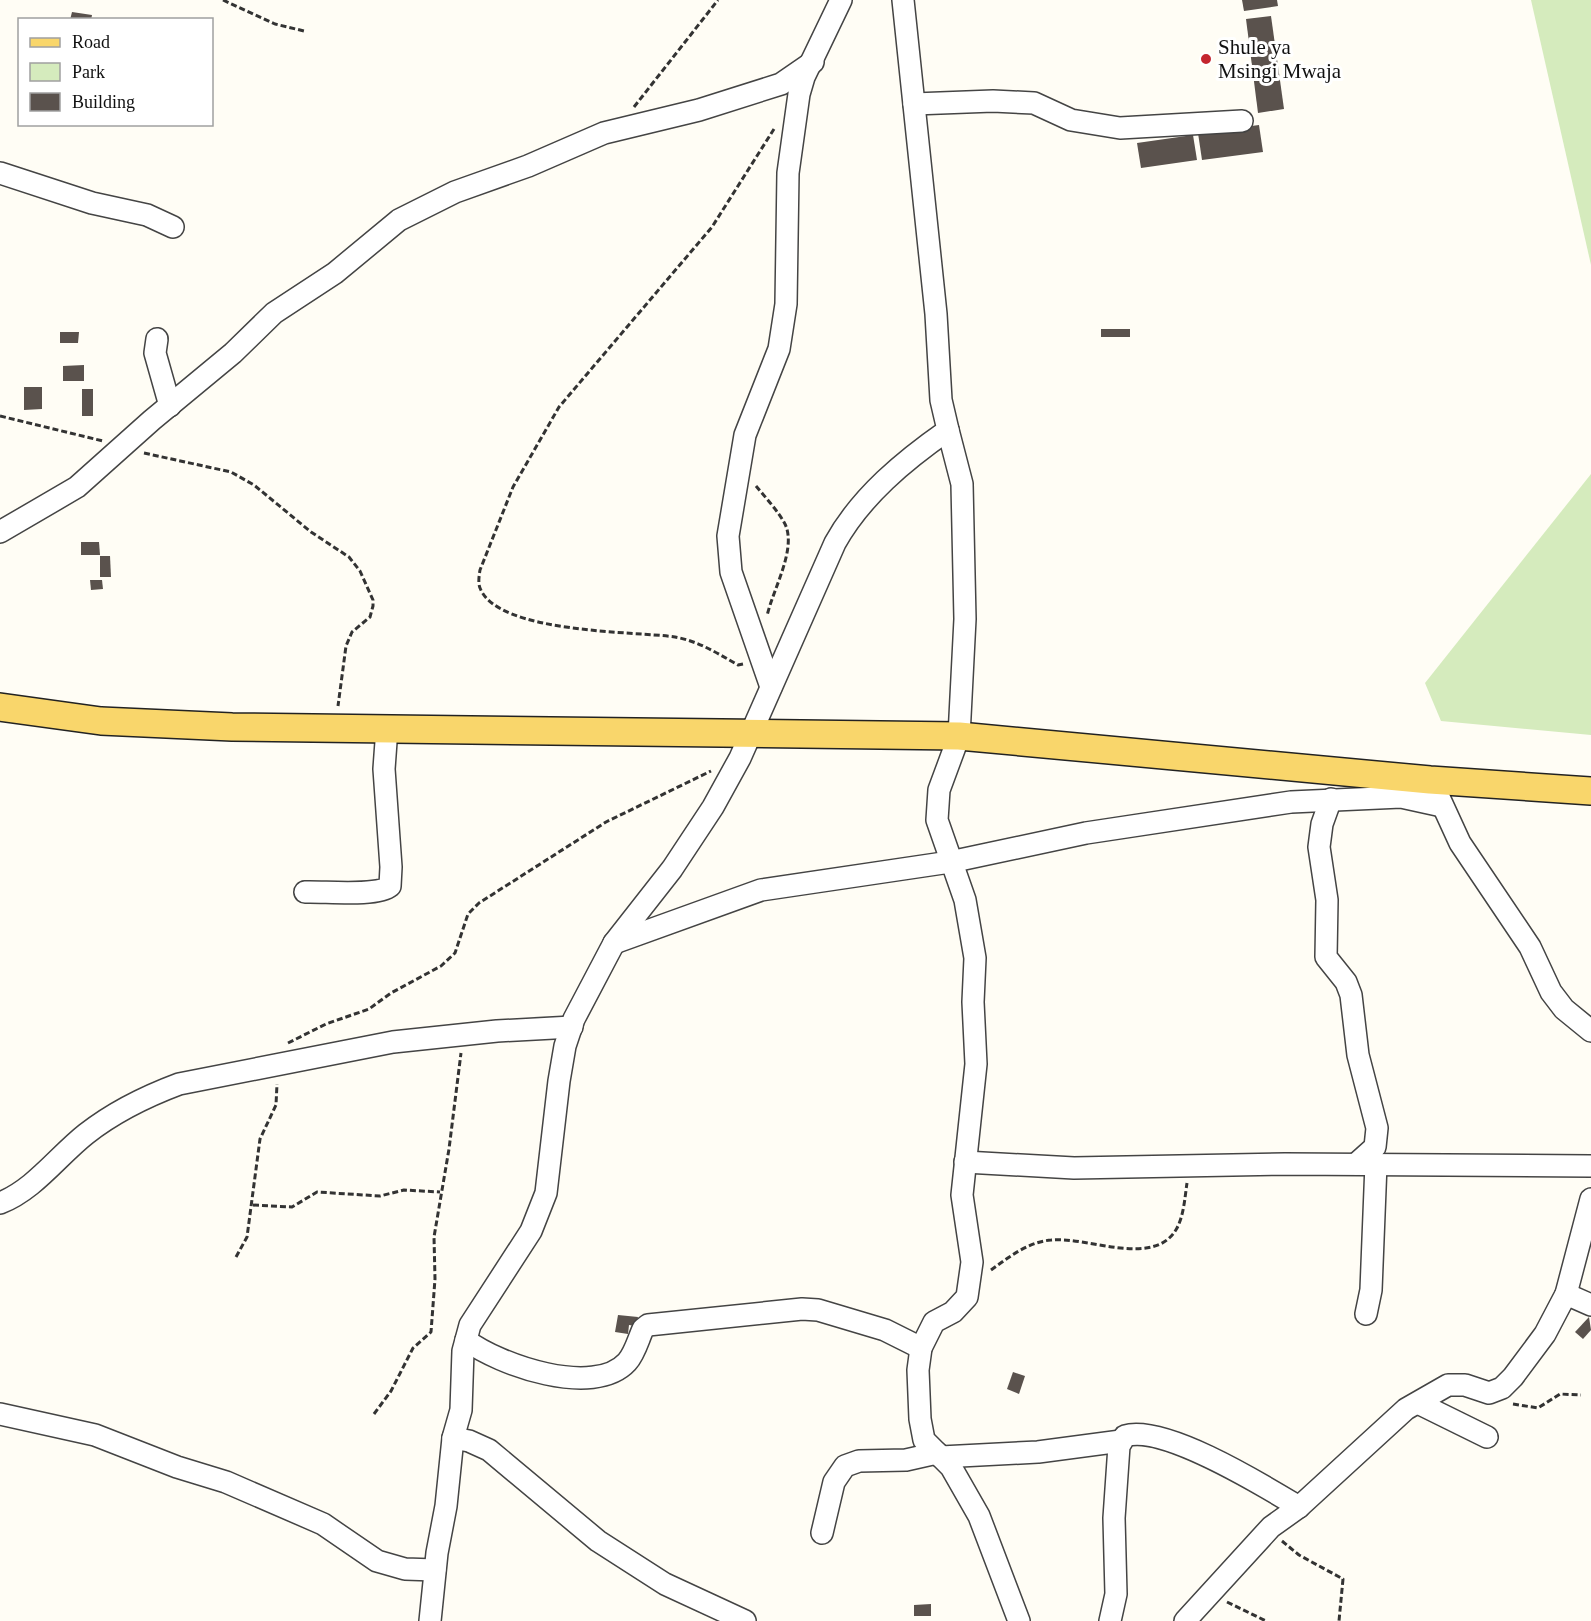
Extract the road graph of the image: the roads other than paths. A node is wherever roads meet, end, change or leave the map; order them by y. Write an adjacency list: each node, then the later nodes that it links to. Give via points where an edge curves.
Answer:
1 (841, 0): 3 (street)
2 (903, 0): 4 (street)
3 (813, 62): 9 (street, via 781,84 616,129 455,192 399,220 335,273 273,313 233,354); 12 (street, via 804,76 791,141 786,304 779,349 751,417 728,536 728,556 742,609)
4 (914, 104): 5 (street, via 1034,103 1071,120 1120,128); 10 (street, via 941,400)
5 (1242, 121)
6 (0, 173): 7 (street, via 92,203 147,215)
7 (173, 227)
8 (157, 339): 9 (street, via 155,353)
9 (170, 406): 11 (street, via 77,487)
10 (948, 430): 12 (street, via 887,480 847,522); 15 (street, via 958,463 963,505 965,619)
11 (0, 532)
12 (771, 687): 16 (street)
13 (0, 706): 14 (main road, via 100,721)
14 (387, 728): 16 (main road); 22 (street, via 384,769 390,886 381,891)
15 (959, 736): 16 (main road); 17 (main road); 21 (street, via 938,798 938,828)
16 (745, 745): 23 (street, via 700,829)
17 (1430, 780): 18 (main road); 20 (street)
18 (1591, 791)
19 (1331, 799): 20 (street, via 1401,797); 21 (street, via 1257,805 1086,833); 27 (street, via 1319,847 1327,900 1326,957 1351,995 1358,1054 1377,1128 1375,1147)
20 (1442, 806): 25 (street, via 1460,843 1530,947 1551,992 1564,1009)
21 (950, 862): 23 (street, via 768,888); 26 (street, via 965,900 975,958 976,1064)
22 (305, 892)
23 (614, 943): 24 (street)
24 (572, 1027): 30 (street, via 463,1034 281,1055 193,1080 144,1099 85,1135 45,1172); 34 (street, via 561,1069 546,1192 531,1231 470,1325)
25 (1591, 1031)
26 (965, 1162): 27 (street, via 1074,1168); 35 (street, via 963,1195 972,1262 970,1290 962,1305 934,1322)
27 (1366, 1164): 28 (street); 33 (street, via 1371,1290)
28 (1591, 1166)
29 (1591, 1199): 31 (street)
30 (0, 1203)
31 (1566, 1294): 32 (street); 36 (street, via 1545,1334 1513,1377 1492,1392 1454,1384)
32 (1591, 1305)
33 (1366, 1314)
34 (466, 1341): 35 (street, via 491,1357 534,1371 599,1378 626,1364 648,1325 808,1309 885,1330); 39 (street, via 461,1410)
35 (921, 1348): 41 (street, via 921,1430 924,1440)
36 (1418, 1402): 38 (street); 42 (street)
37 (0, 1414): 44 (street, via 95,1436 226,1482 324,1524 377,1561 405,1569)
38 (1487, 1437)
39 (453, 1438): 44 (street); 46 (street, via 489,1450 597,1541 665,1584)
40 (1121, 1441): 41 (street, via 1038,1452); 42 (street, via 1125,1436 1140,1434 1174,1443 1235,1470); 48 (street, via 1114,1518 1116,1594)
41 (939, 1455): 43 (street, via 860,1461 845,1466 834,1482); 47 (street, via 956,1475 979,1516)
42 (1299, 1507): 49 (street, via 1271,1527)
43 (822, 1533)
44 (435, 1570): 45 (street)
45 (430, 1621)
46 (745, 1621)
47 (1019, 1621)
48 (1110, 1621)
49 (1185, 1621)

